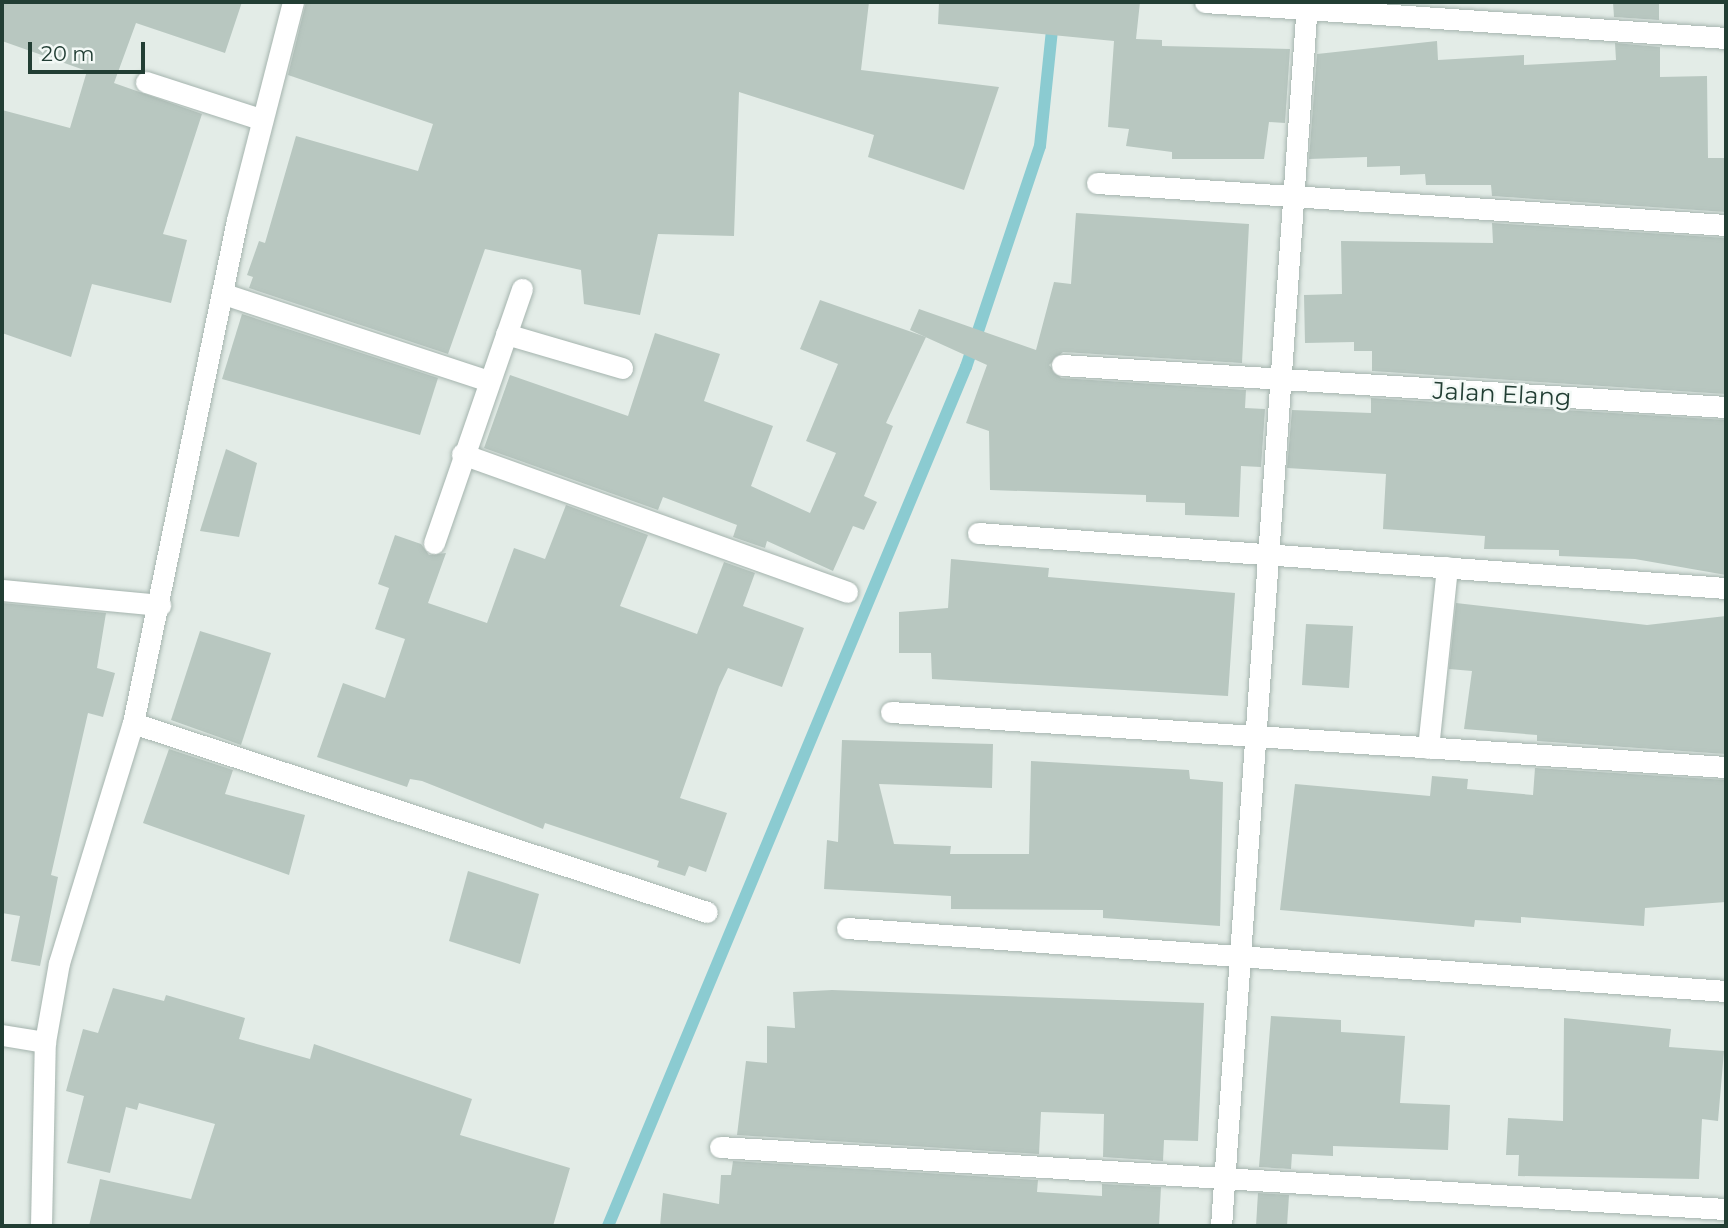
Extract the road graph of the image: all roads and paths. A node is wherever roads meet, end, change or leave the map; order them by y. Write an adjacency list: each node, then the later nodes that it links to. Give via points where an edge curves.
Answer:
1 (293, 2): 6 (street)
2 (1205, 2): 3 (street)
3 (1307, 6): 4 (street); 8 (street)
4 (1726, 38)
5 (146, 82): 6 (street)
6 (260, 119): 11 (street)
7 (1097, 183): 8 (street)
8 (1292, 200): 9 (street); 16 (street)
9 (1726, 225)
10 (522, 289): 12 (street)
11 (224, 294): 15 (street); 26 (street)
12 (506, 334): 14 (street); 15 (street)
13 (1062, 365): 16 (street, Jalan Elang)
14 (622, 368)
15 (489, 381): 18 (street)
16 (1278, 382): 17 (street, Jalan Elang); 21 (street)
17 (1726, 407)
18 (462, 454): 20 (street); 25 (street)
19 (978, 533): 21 (street)
20 (434, 544)
21 (1267, 553): 22 (street); 29 (street)
22 (1447, 567): 23 (street); 30 (street)
23 (1726, 588)
24 (2, 590): 26 (street)
25 (847, 592)
26 (160, 605): 28 (street)
27 (891, 712): 29 (street)
28 (133, 723): 32 (street); 37 (street, via 59,963)
29 (1253, 736): 30 (street); 34 (street)
30 (1428, 748): 31 (street)
31 (1726, 767)
32 (707, 912)
33 (847, 928): 34 (street)
34 (1238, 956): 35 (street); 39 (street)
35 (1726, 991)
36 (2, 1035): 37 (street)
37 (45, 1042): 41 (street)
38 (720, 1147): 39 (street)
39 (1223, 1178): 40 (street); 42 (street)
40 (1726, 1209)
41 (41, 1226)
42 (1221, 1226)

